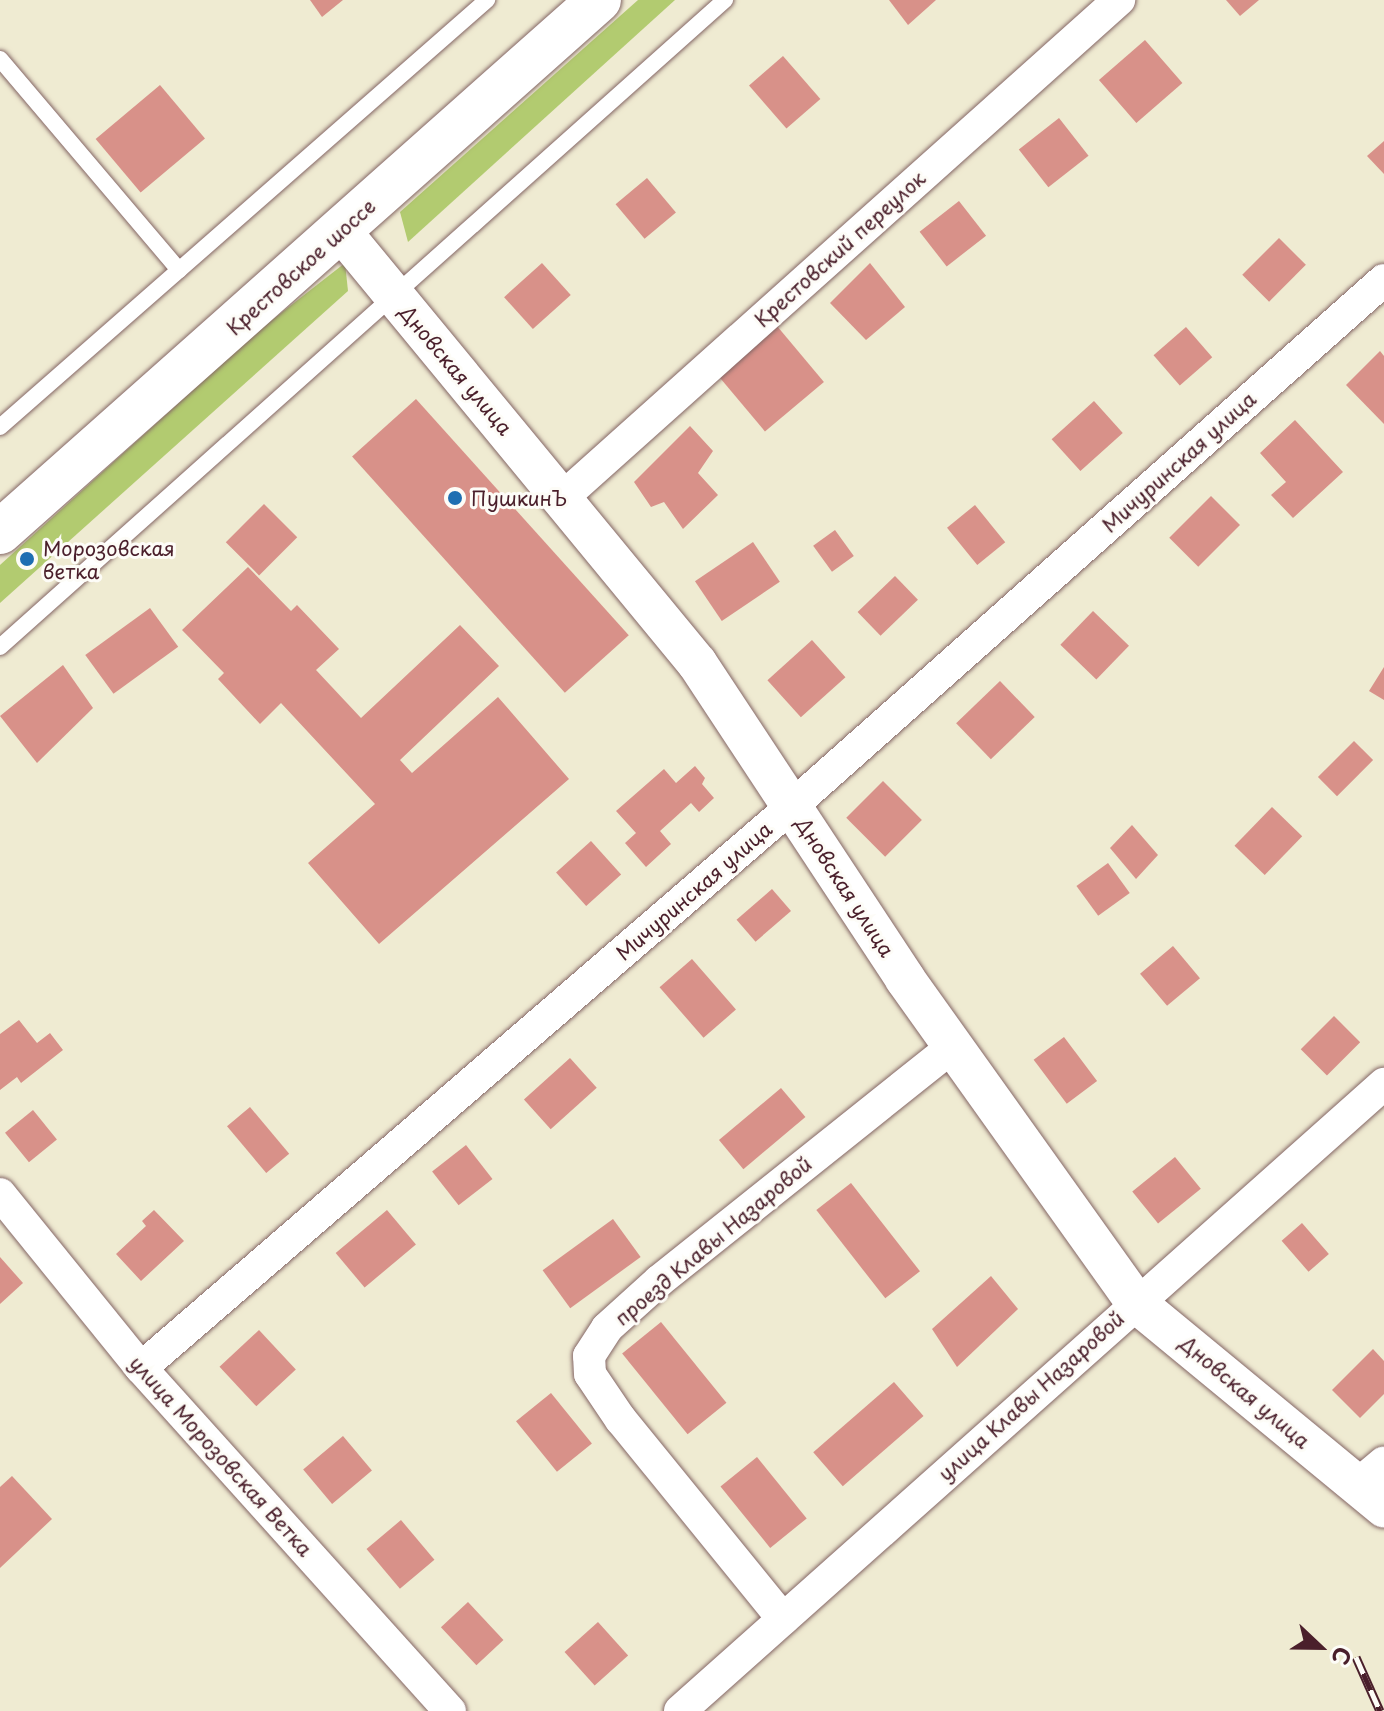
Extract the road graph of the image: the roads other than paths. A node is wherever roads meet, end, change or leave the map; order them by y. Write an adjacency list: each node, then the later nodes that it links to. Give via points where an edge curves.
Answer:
1 (487, 0): 7 (lane)
2 (599, 0): 6 (main road, Крестовское шоссе)
3 (725, 0): 9 (lane)
4 (1119, 0): 11 (street, Крестовский переулок)
5 (0, 59): 7 (lane)
6 (341, 231): 9 (street, Дновская улица); 12 (main road, Крестовское шоссе)
7 (179, 270): 10 (lane)
8 (1384, 280): 14 (street, Мичуринская улица)
9 (394, 295): 11 (street, Дновская улица); 13 (lane)
10 (0, 427)
11 (561, 499): 14 (street, Дновская улица, via 697,663)
12 (0, 532)
13 (0, 647)
14 (792, 806): 15 (street, Дновская улица); 19 (street, Мичуринская улица)
15 (953, 1046): 18 (street, Дновская улица); 21 (street, проезд Клавы Назаровой, via 659,1281 607,1328 589,1356 590,1374 621,1420)
16 (1384, 1084): 18 (street, улица Клавы Назаровой)
17 (0, 1194): 19 (street, улица Морозовская Ветка)
18 (1135, 1302): 20 (street, Дновская улица); 21 (street, улица Клавы Назаровой)
19 (141, 1368): 22 (street, улица Морозовская Ветка)
20 (1375, 1484)
21 (783, 1619): 23 (street, улица Клавы Назаровой)
22 (450, 1711)
23 (680, 1711)

